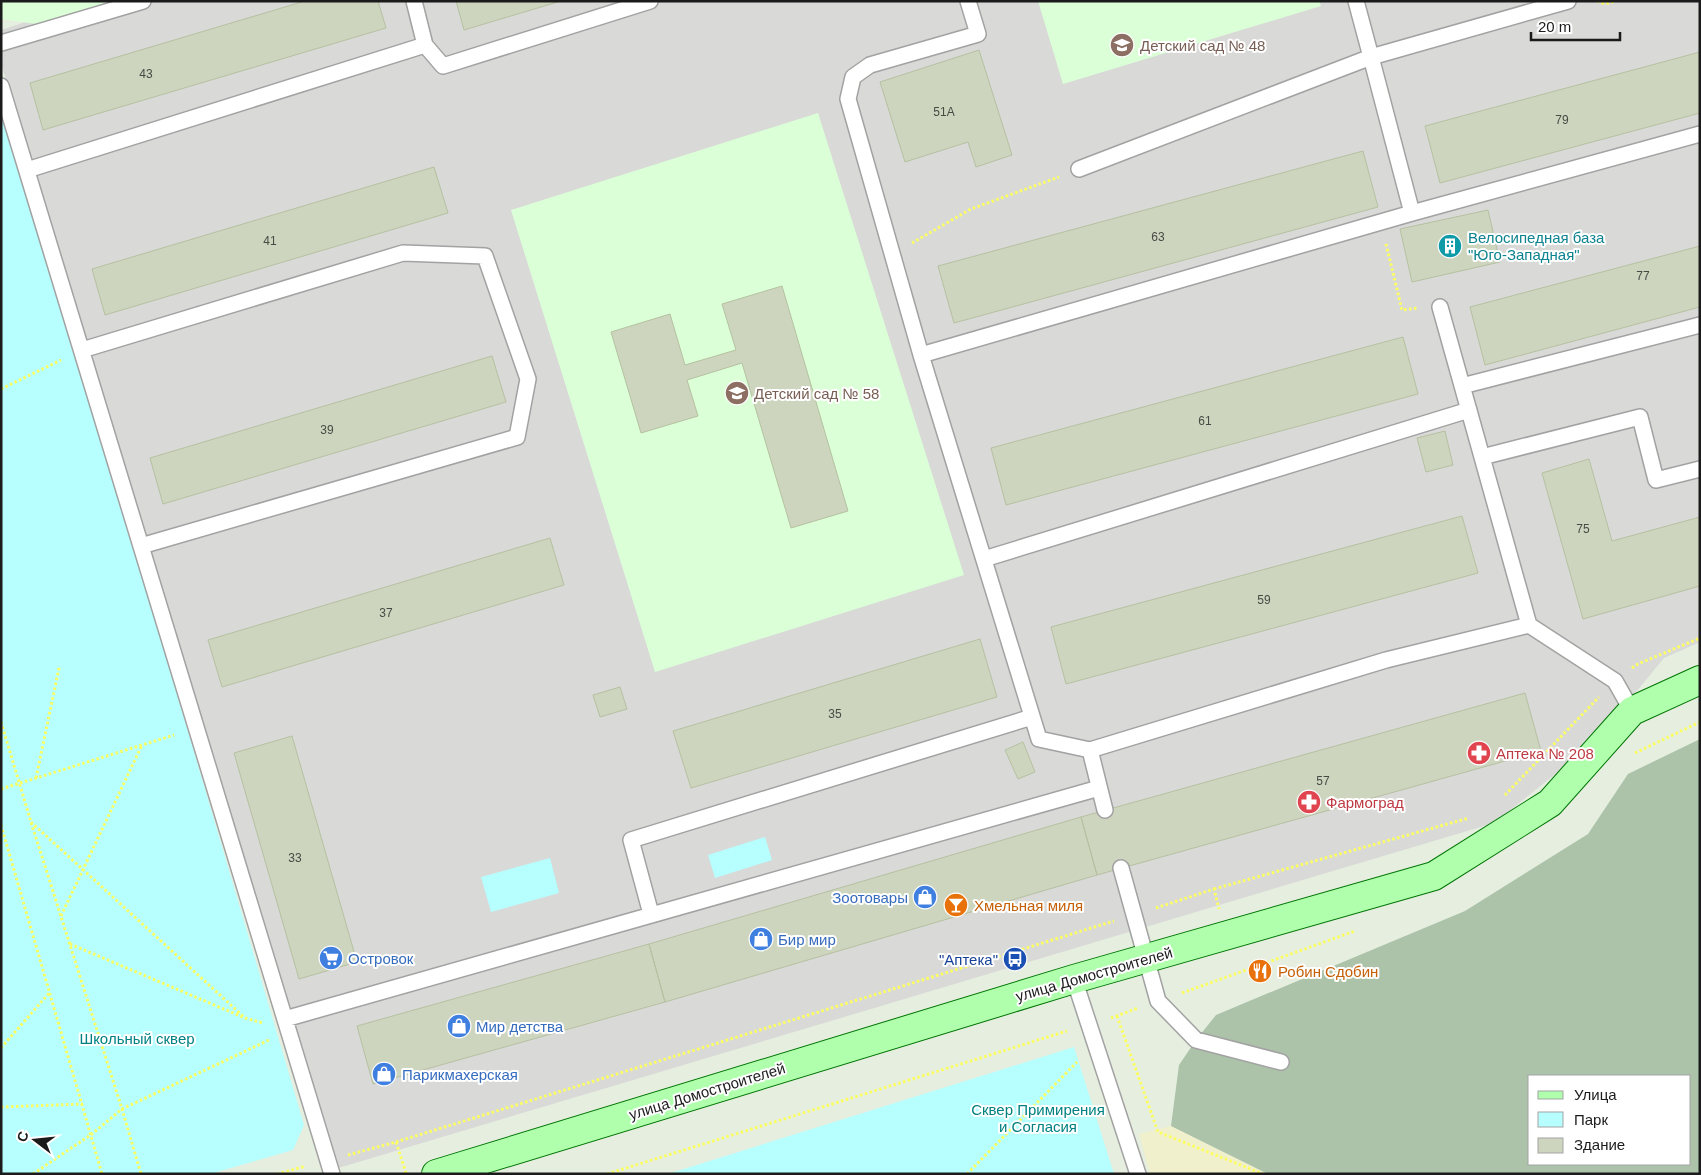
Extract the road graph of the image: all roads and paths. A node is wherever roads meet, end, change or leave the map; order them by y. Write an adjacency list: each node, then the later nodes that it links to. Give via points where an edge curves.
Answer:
1 (143, 1): 9 (lane)
2 (414, 1): 10 (lane)
3 (650, 1): 10 (lane, via 443,66)
4 (968, 1): 18 (lane, via 978,34 870,65 853,77 848,99)
5 (1356, 1): 11 (lane)
6 (1568, 1): 11 (lane)
7 (1597, 1): 8 (path, via 1605,4)
8 (1616, 1)
9 (1, 42)
10 (425, 45): 15 (lane)
11 (1371, 57): 14 (lane); 16 (lane)
12 (1, 86): 15 (lane)
13 (1700, 134): 16 (lane)
14 (1079, 169): 18 (path, via 971,209)
15 (27, 170): 21 (lane)
16 (1412, 213): 17 (lane)
17 (1380, 222): 19 (path, via 1402,310); 22 (lane)
18 (892, 255): 22 (lane)
19 (1440, 306): 23 (lane)
20 (1700, 325): 23 (lane)
21 (75, 353): 24 (path); 28 (lane); 28 (lane, via 404,253 485,256 528,379 517,438)
22 (921, 355): 29 (lane)
23 (1462, 386): 25 (lane)
24 (1, 389)
25 (1469, 410): 26 (lane); 29 (lane)
26 (1482, 457): 27 (lane, via 1640,417 1656,480); 30 (lane)
27 (1700, 469)
28 (141, 546): 38 (lane)
29 (984, 559): 36 (lane)
30 (1529, 625): 34 (lane); 40 (lane, via 1386,660)
31 (1700, 638): 34 (path, via 1638,664)
32 (59, 668): 41 (path)
33 (1700, 680): 35 (street, улица Домостроителей)
34 (1615, 681): 35 (lane); 45 (path)
35 (1632, 711): 56 (street, улица Домостроителей, via 1550,803 1434,876)
36 (1032, 717): 40 (lane, via 1039,739); 53 (lane, via 631,840)
37 (1, 722): 42 (path)
38 (197, 729): 39 (path); 63 (lane)
39 (142, 745): 41 (path); 51 (path)
40 (1090, 750): 43 (lane)
41 (36, 778): 42 (path)
42 (20, 783): 44 (path); 48 (path)
43 (1099, 788): 46 (lane); 53 (lane)
44 (1, 789)
45 (1502, 798)
46 (1105, 810)
47 (1469, 818): 52 (path)
48 (31, 822): 51 (path); 55 (path)
49 (1, 825): 61 (path)
50 (1121, 868): 54 (lane)
51 (82, 870): 55 (path); 57 (path, via 245,1018)
52 (1214, 889): 54 (path); 56 (path)
53 (651, 914): 63 (lane)
54 (1134, 915): 58 (lane); 71 (path)
55 (61, 916): 57 (path)
56 (1226, 936): 58 (street, улица Домостроителей); 59 (path)
57 (69, 944): 69 (path)
58 (1146, 958): 60 (street, улица Домостроителей); 66 (lane, via 1158,1001 1196,1040)
59 (1233, 975)
60 (1074, 979): 64 (lane); 76 (street, улица Домостроителей)
61 (50, 992): 65 (path); 67 (path)
62 (1117, 1016): 79 (path, via 1158,1132)
63 (287, 1024): 69 (path); 75 (lane)
64 (1096, 1044): 77 (path); 78 (lane)
65 (1, 1048)
66 (1281, 1062)
67 (83, 1104): 68 (path); 70 (path)
68 (1, 1107)
69 (122, 1109): 70 (path); 74 (path)
70 (92, 1134): 72 (path); 73 (path)
71 (396, 1142)
72 (33, 1174)
73 (102, 1174)
74 (141, 1174)
75 (332, 1174)
76 (436, 1174)
77 (967, 1174)
78 (1138, 1174)
79 (1263, 1174)

